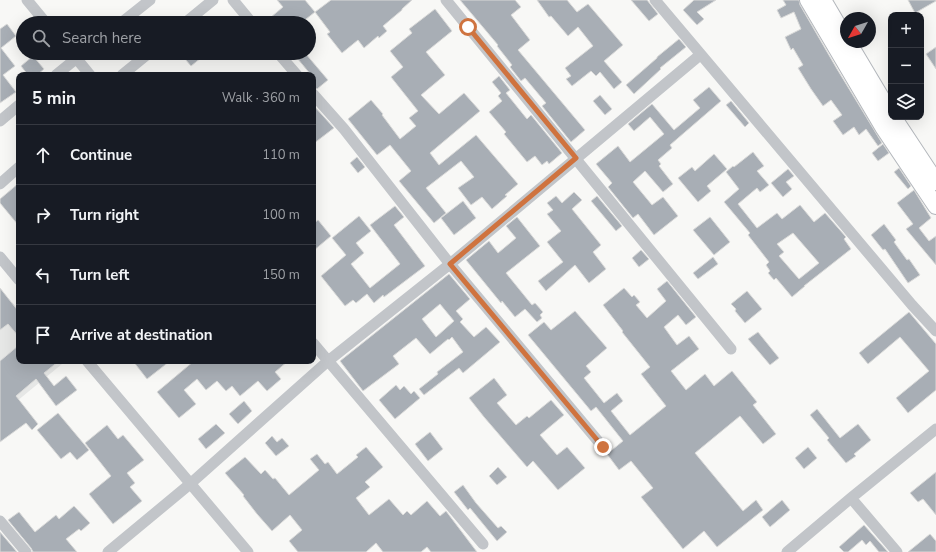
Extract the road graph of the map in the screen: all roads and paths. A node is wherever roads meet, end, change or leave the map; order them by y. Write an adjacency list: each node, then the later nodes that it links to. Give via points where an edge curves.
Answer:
1 (27, 0): 9 (street)
2 (150, 0): 10 (street)
3 (213, 0): 11 (street)
4 (233, 0): 12 (street)
5 (446, 0): 29 (street)
6 (655, 0): 15 (street)
7 (808, 0): 33 (street, via 884,127)
8 (823, 0): 13 (street)
9 (40, 16)
10 (130, 16)
11 (194, 16)
12 (246, 16)
13 (840, 29)
14 (852, 48): 26 (street)
15 (700, 55): 29 (street); 37 (street)
16 (72, 60): 20 (street)
17 (80, 60): 21 (street)
18 (140, 60): 22 (street)
19 (284, 60): 23 (street)
20 (59, 72)
21 (88, 72)
22 (126, 72)
23 (294, 72)
24 (316, 97): 35 (street)
25 (16, 107): 27 (street)
26 (888, 109)
27 (0, 120)
28 (895, 120): 31 (street)
29 (576, 158): 35 (street); 39 (street)
30 (16, 170): 32 (street)
31 (936, 182)
32 (0, 184)
33 (936, 206)
34 (0, 257): 36 (street)
35 (450, 264): 40 (street); 43 (street)
36 (16, 276)
37 (936, 331)
38 (316, 347): 40 (street)
39 (731, 349)
40 (328, 361): 44 (street); 47 (street)
41 (90, 364): 44 (street)
42 (936, 429): 45 (street)
43 (603, 447)
44 (190, 484): 49 (street); 50 (street)
45 (851, 498): 51 (street); 52 (street)
46 (0, 521): 48 (street)
47 (483, 544)
48 (26, 552)
49 (108, 552)
50 (248, 552)
51 (787, 552)
52 (897, 552)

